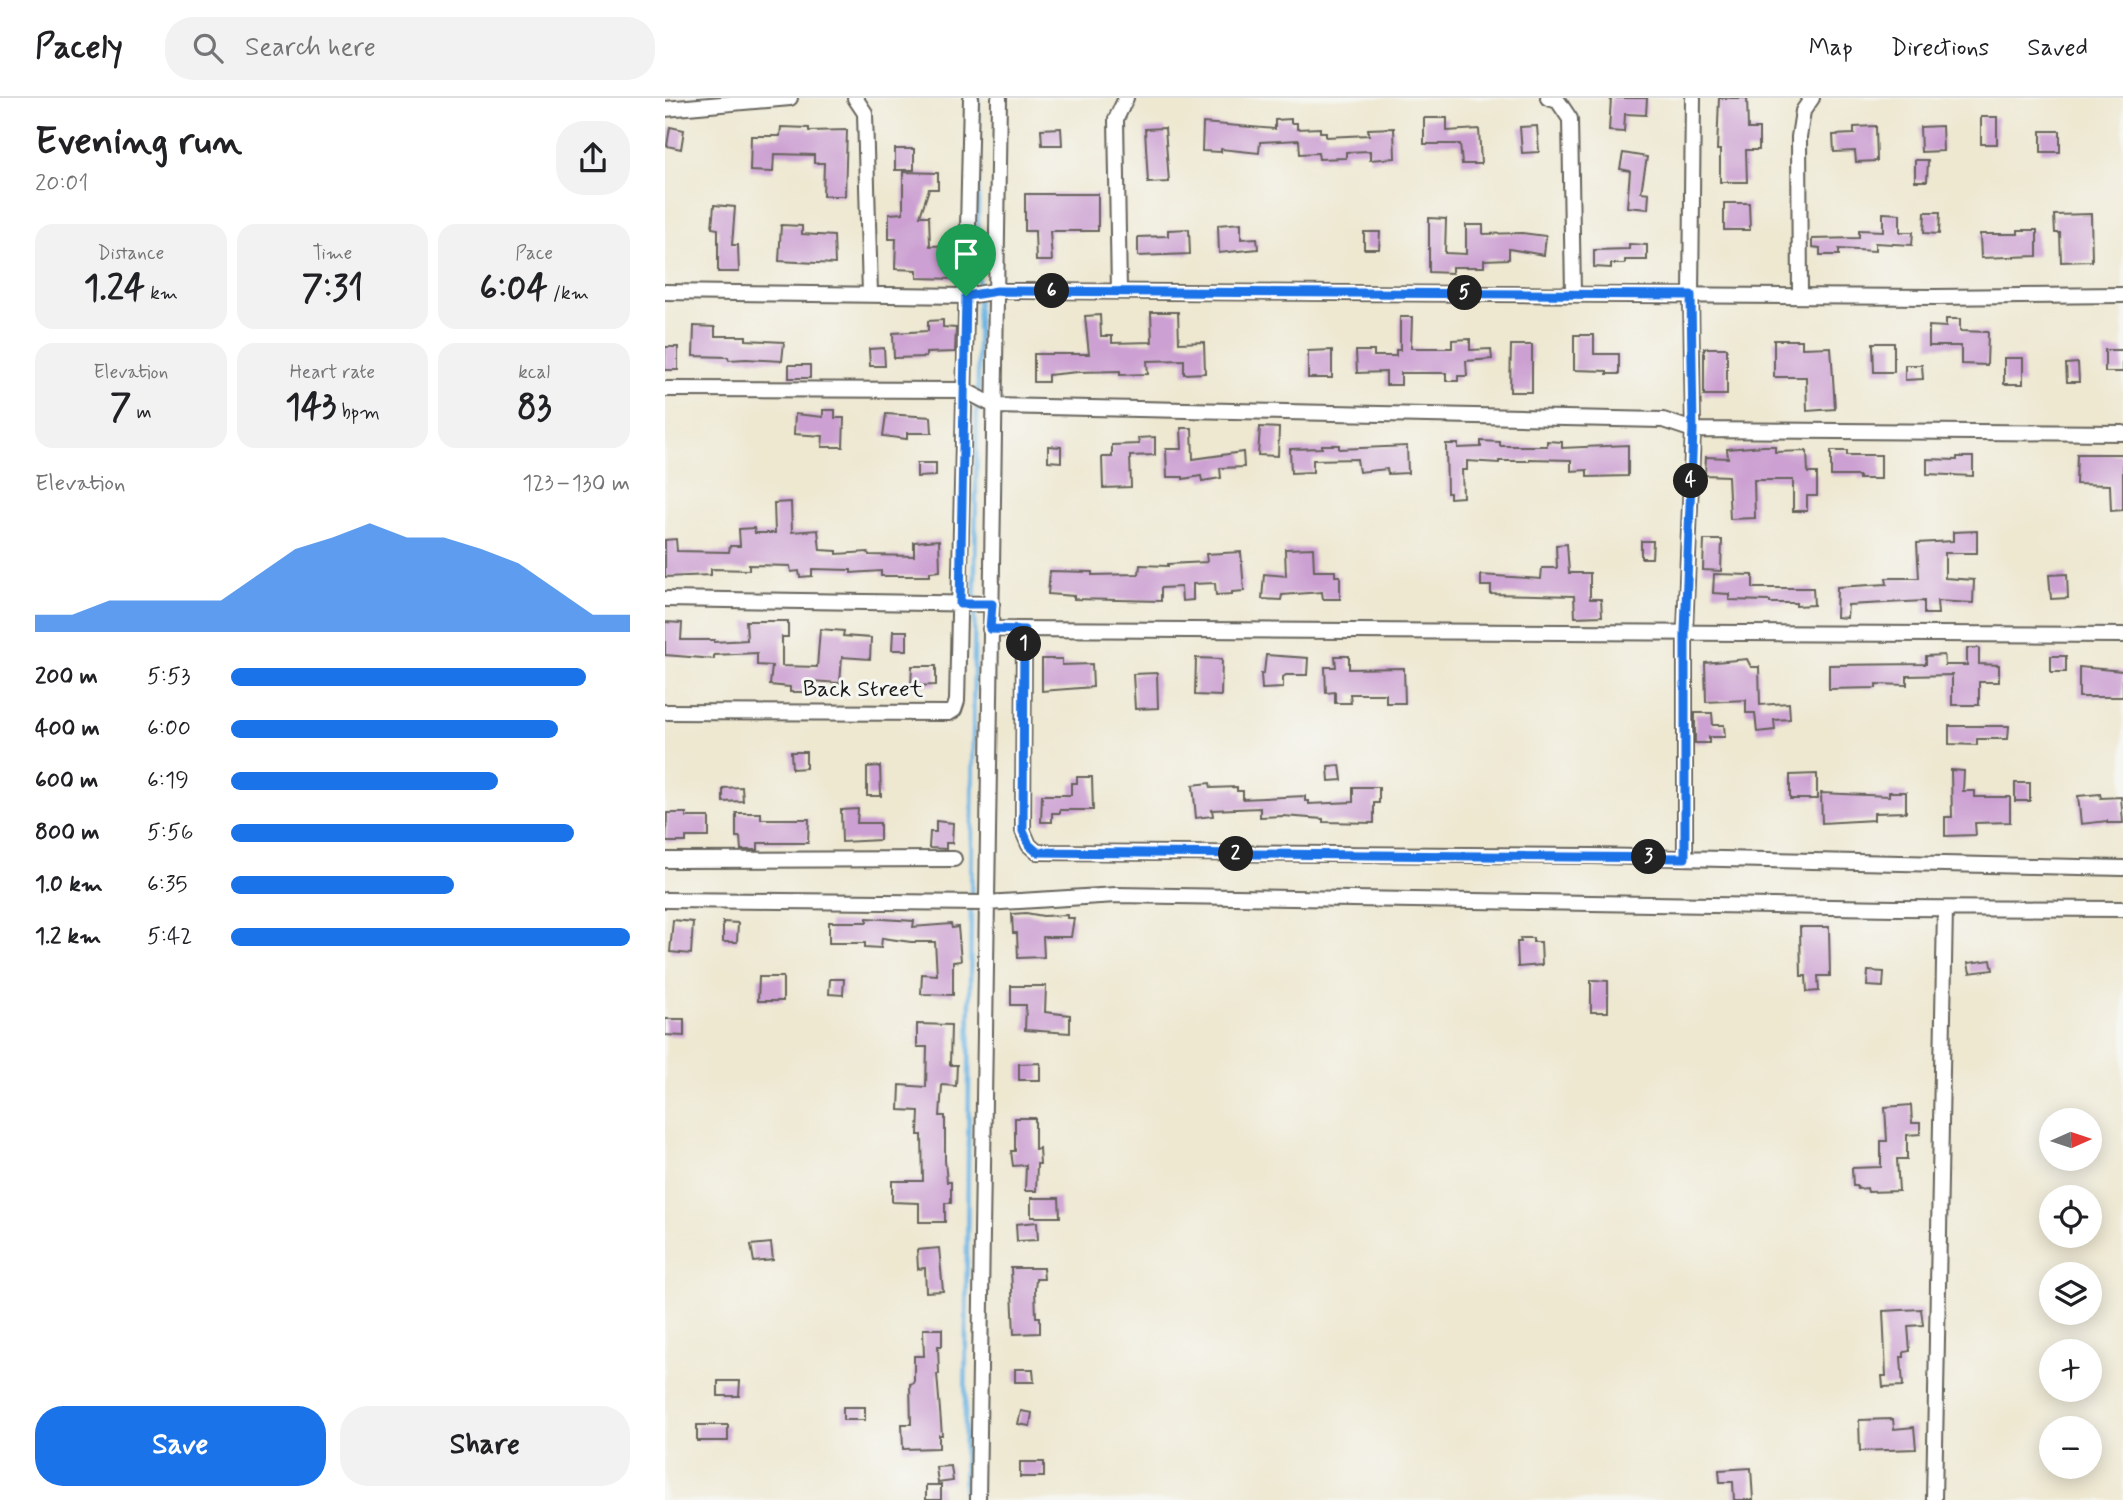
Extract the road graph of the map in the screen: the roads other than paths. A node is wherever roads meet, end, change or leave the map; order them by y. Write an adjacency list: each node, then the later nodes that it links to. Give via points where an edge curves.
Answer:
1 (790, 98): 9 (street)
2 (855, 98): 14 (street, via 865,113)
3 (971, 98): 17 (street)
4 (999, 98): 10 (street)
5 (1126, 98): 11 (street, via 1116,119)
6 (1548, 98): 13 (street, via 1558,101 1570,119)
7 (1693, 98): 15 (street)
8 (1811, 98): 18 (street, via 1803,111 1799,136)
9 (665, 109)
10 (997, 291): 11 (street); 17 (street); 21 (street)
11 (1119, 291): 13 (street)
12 (665, 292): 14 (street)
13 (1573, 293): 15 (street)
14 (870, 294): 17 (street)
15 (1691, 295): 18 (street); 22 (street)
16 (2123, 295): 18 (street)
17 (966, 296): 20 (street)
18 (1800, 296)
19 (665, 389): 20 (street)
20 (964, 390): 21 (street); 25 (street)
21 (995, 405): 22 (street, via 1663,420); 26 (street)
22 (1693, 430): 23 (street); 29 (street)
23 (2123, 433)
24 (665, 600): 25 (street)
25 (960, 604): 26 (street); 31 (street, Back Street, via 957,701 949,713)
26 (992, 604): 27 (street)
27 (990, 629): 28 (street); 37 (street)
28 (1024, 630): 29 (street); 32 (street, via 1023,831 1037,852)
29 (1685, 631): 30 (street); 32 (street)
30 (2123, 635)
31 (665, 712)
32 (1685, 858): 35 (street)
33 (954, 859): 34 (street)
34 (665, 860)
35 (2123, 868)
36 (665, 900): 37 (street)
37 (986, 903): 38 (street, via 1116,895); 40 (street)
38 (1945, 909): 39 (street); 41 (street)
39 (2123, 909)
40 (978, 1500)
41 (1934, 1500)

